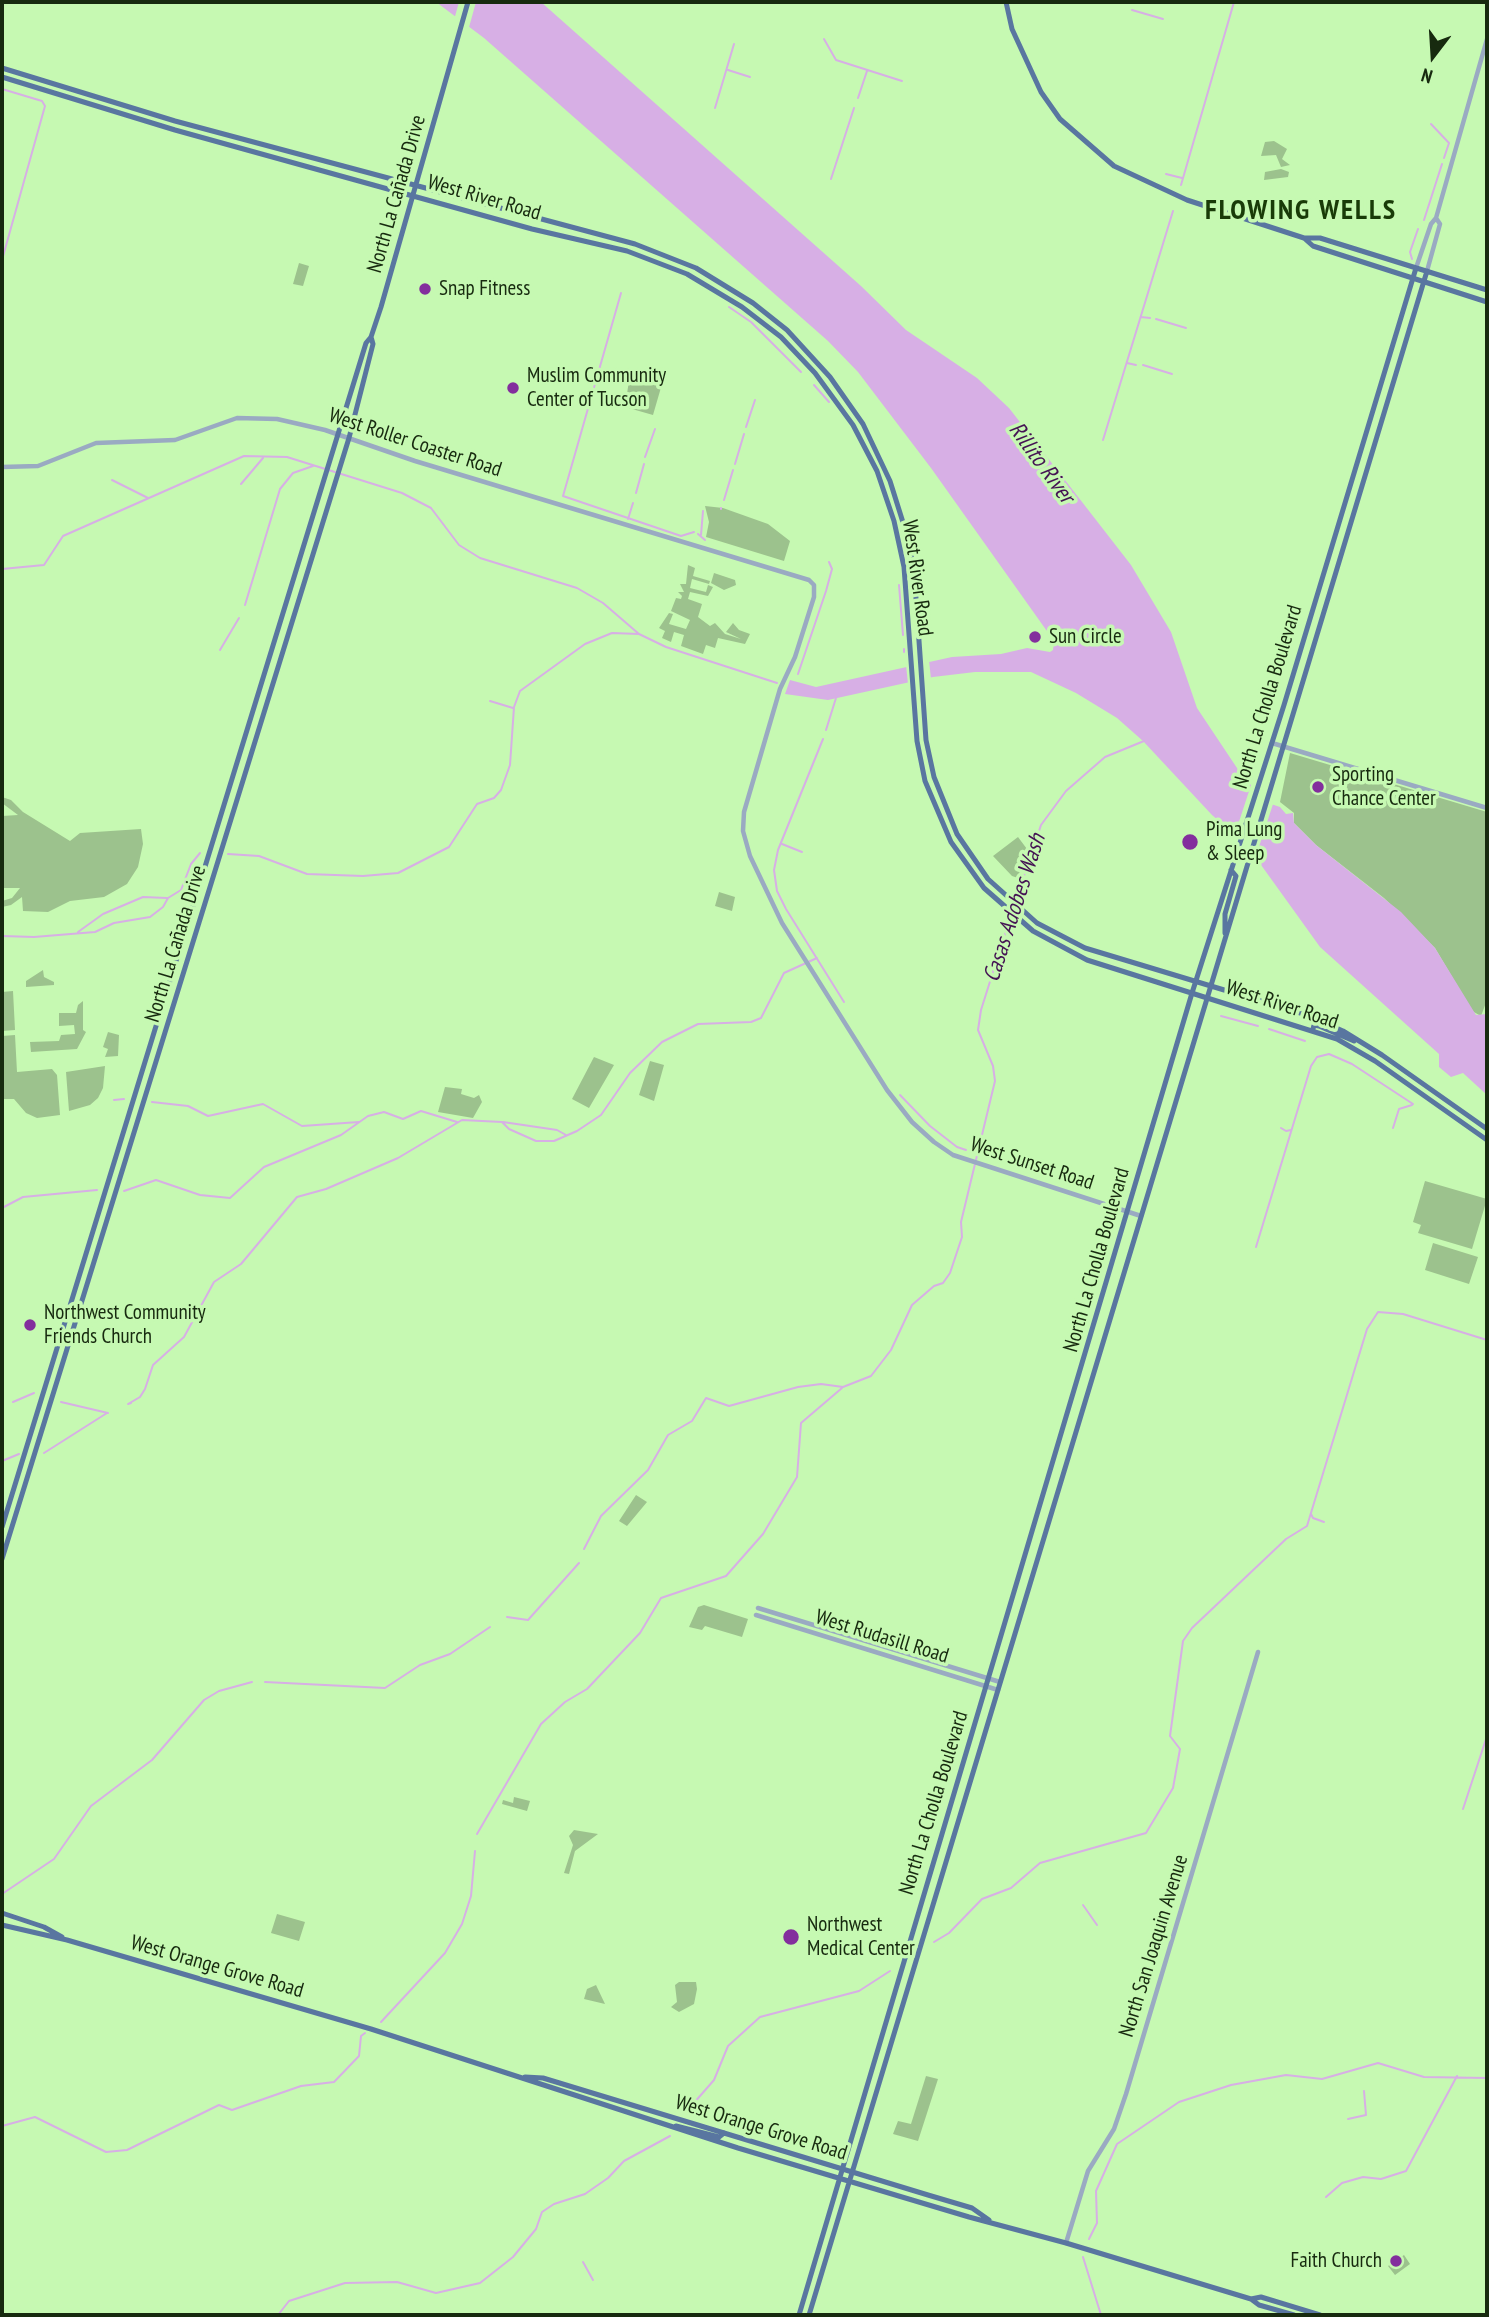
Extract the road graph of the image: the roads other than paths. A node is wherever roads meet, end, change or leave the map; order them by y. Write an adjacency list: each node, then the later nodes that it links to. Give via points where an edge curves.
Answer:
1 (468, 2): 6 (main road, North La Cañada Drive)
2 (1006, 2): 9 (main road, via 1012,29 1041,92 1060,119 1093,150 1166,192)
3 (1487, 40): 8 (street, North La Cholla Boulevard)
4 (2, 68): 6 (main road, West River Road, via 108,102)
5 (2, 78): 7 (main road, West River Road)
6 (416, 186): 7 (main road, North La Cañada Drive); 20 (main road, West River Road, via 645,247 705,273 765,312 822,367 868,432 899,505)
7 (414, 195): 16 (main road, North La Cañada Drive); 21 (main road, West River Road, via 653,260 715,289 765,323 815,373 858,434 888,499)
8 (1436, 218): 10 (street, North La Cholla Boulevard); 11 (street, North La Cholla Boulevard, via 1440,225)
9 (1304, 238): 10 (main road, via 1320,238); 12 (main road, via 1313,246)
10 (1416, 268): 11 (main road); 12 (main road, North La Cholla Boulevard)
11 (1426, 271): 13 (main road, North La Cholla Boulevard); 14 (main road)
12 (1412, 280): 13 (main road); 22 (main road, North La Cholla Boulevard)
13 (1423, 283): 15 (main road); 23 (main road, North La Cholla Boulevard)
14 (1487, 290)
15 (1487, 302)
16 (371, 337): 17 (main road, North La Cañada Drive); 18 (main road, North La Cañada Drive, via 368,368)
17 (340, 435): 18 (street, West Roller Coaster Road); 19 (street, West Roller Coaster Road, via 277,419 246,417 175,440 96,443 38,466); 38 (main road, North La Cañada Drive)
18 (349, 438): 35 (street, West Roller Coaster Road, via 804,577 814,585 806,623 750,786 743,831 759,879 782,923 887,1090 912,1122); 39 (main road, North La Cañada Drive)
19 (2, 467)
20 (914, 570): 21 (main road); 27 (main road, West River Road, via 926,740 941,800 975,862 1012,903 1046,928 1085,948)
21 (905, 571): 29 (main road, West River Road, via 925,781 938,816 967,867 1017,919 1058,946 1087,960)
22 (1272, 743): 23 (street); 25 (main road, North La Cholla Boulevard)
23 (1284, 747): 24 (street); 26 (main road, North La Cholla Boulevard)
24 (1487, 808)
25 (1231, 870): 26 (main road, via 1236,876 1225,914); 27 (main road, North La Cholla Boulevard)
26 (1226, 937): 28 (main road, North La Cholla Boulevard)
27 (1196, 981): 28 (main road, West River Road); 29 (main road, North La Cholla Boulevard)
28 (1211, 986): 30 (main road, North La Cholla Boulevard); 32 (main road, West River Road, via 1307,1015)
29 (1192, 993): 30 (main road, West River Road); 36 (main road, North La Cholla Boulevard)
30 (1208, 998): 31 (main road, West River Road); 37 (main road, North La Cholla Boulevard)
31 (1313, 1029): 32 (main road, via 1319,1026); 34 (main road, West River Road, via 1375,1061)
32 (1361, 1042): 33 (main road, West River Road)
33 (1487, 1129)
34 (1487, 1140)
35 (953, 1155): 36 (street, West Sunset Road)
36 (1128, 1212): 37 (street, West Sunset Road); 43 (main road, North La Cholla Boulevard)
37 (1141, 1216): 44 (main road, North La Cholla Boulevard)
38 (2, 1527)
39 (2, 1559)
40 (758, 1608): 43 (street, West Rudasill Road)
41 (756, 1615): 45 (street, West Rudasill Road)
42 (1258, 1652): 58 (street, North San Joaquin Avenue, via 1126,2094 1114,2129 1088,2171)
43 (988, 1679): 44 (street, West Rudasill Road); 45 (main road, North La Cholla Boulevard)
44 (1000, 1682): 46 (main road, North La Cholla Boulevard)
45 (986, 1686): 46 (street, West Rudasill Road); 53 (main road, North La Cholla Boulevard)
46 (998, 1690): 54 (main road, North La Cholla Boulevard)
47 (2, 1913): 49 (main road, West Orange Grove Road)
48 (2, 1925): 49 (main road, West Orange Grove Road)
49 (67, 1940): 50 (main road, West Orange Grove Road)
50 (518, 2076): 51 (main road, West Orange Grove Road); 52 (main road, West Orange Grove Road, via 543,2078)
51 (670, 2127): 52 (main road, via 719,2137); 55 (main road, West Orange Grove Road)
52 (724, 2133): 53 (main road, West Orange Grove Road)
53 (842, 2169): 54 (main road, West Orange Grove Road); 55 (main road, North La Cholla Boulevard)
54 (853, 2172): 56 (main road, North La Cholla Boulevard); 57 (main road, West Orange Grove Road, via 972,2208)
55 (839, 2179): 56 (main road, West Orange Grove Road); 60 (main road, North La Cholla Boulevard)
56 (849, 2182): 57 (main road, West Orange Grove Road); 61 (main road, North La Cholla Boulevard)
57 (991, 2221): 58 (main road, West Orange Grove Road)
58 (1066, 2243): 59 (main road, West Orange Grove Road)
59 (1251, 2299): 62 (main road, West Orange Grove Road); 63 (main road, West Orange Grove Road, via 1261,2297)
60 (799, 2315)
61 (809, 2315)
62 (1294, 2315)
63 (1320, 2315)

